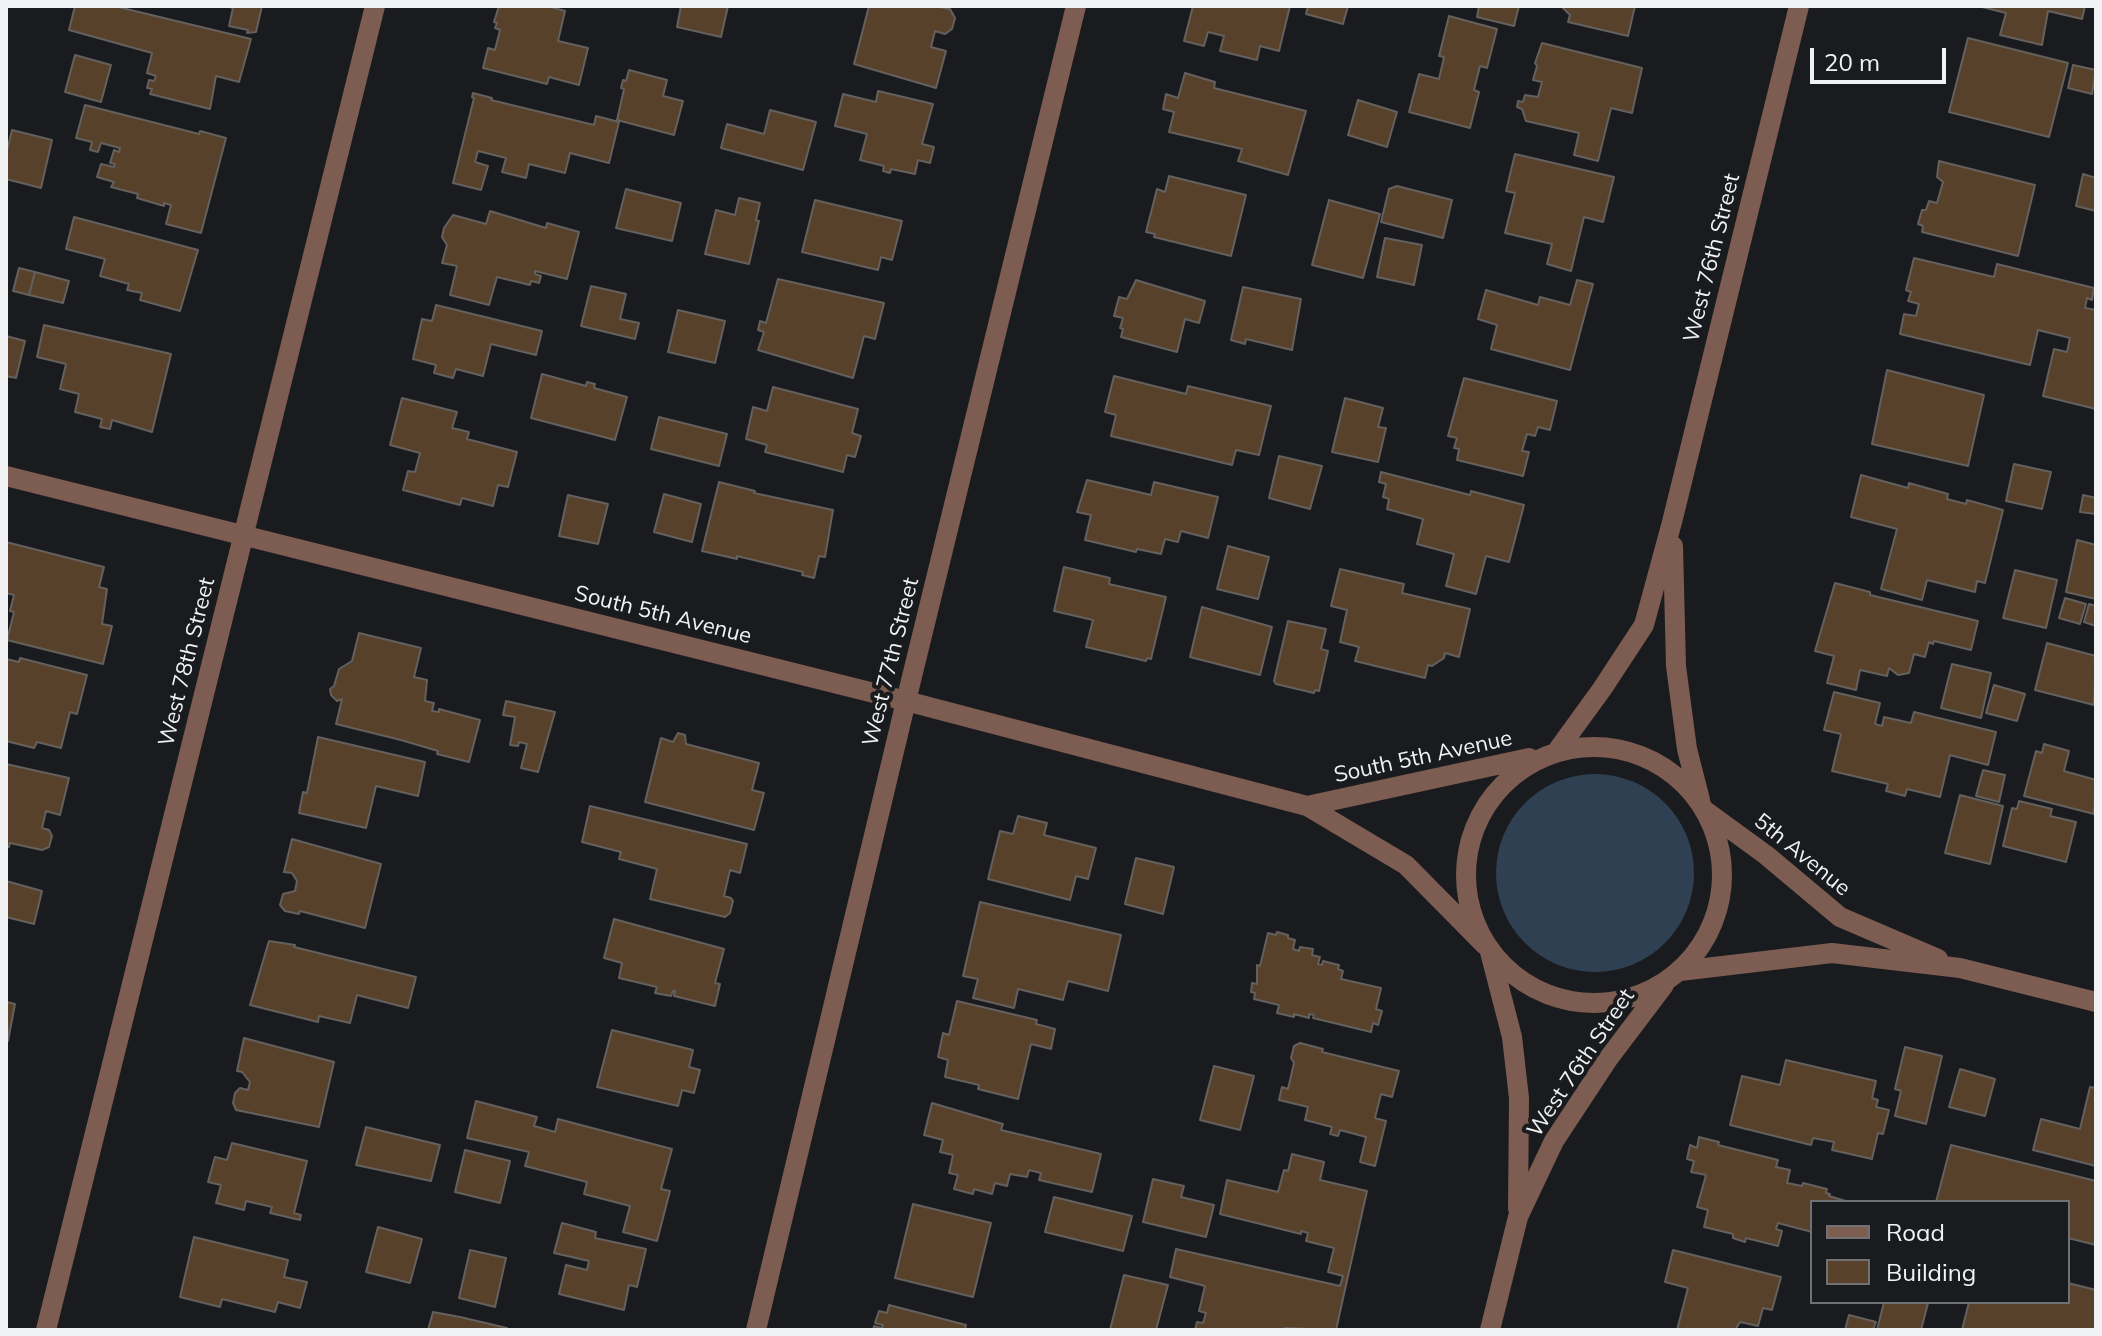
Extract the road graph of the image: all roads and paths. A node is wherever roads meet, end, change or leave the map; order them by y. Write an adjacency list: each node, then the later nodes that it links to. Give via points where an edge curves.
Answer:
1 (375, 6): 6 (street, West 78th Street)
2 (1076, 6): 7 (street, West 77th Street)
3 (1799, 6): 5 (street, West 76th Street)
4 (6, 476): 6 (street, South 5th Avenue)
5 (1672, 522): 8 (street, West 76th Street, via 1644,625); 10 (street, West 76th Street, via 1676,666 1687,749)
6 (243, 535): 7 (street, South 5th Avenue); 16 (street, West 78th Street)
7 (906, 701): 9 (street, South 5th Avenue); 17 (street, West 77th Street)
8 (1553, 753): 9 (street, South 5th Avenue); 10 (street, via 1598,746 1638,753 1674,773); 11 (street, via 1515,772 1494,792 1472,834 1465,871 1468,905)
9 (1307, 806): 11 (street, South 5th Avenue, via 1406,865)
10 (1704, 808): 12 (street, 5th Avenue, via 1840,917); 13 (street, via 1719,844 1722,879 1717,913 1702,945)
11 (1487, 948): 13 (street, via 1517,979 1552,998 1591,1004 1631,999); 15 (street, West 76th Street, via 1512,1037 1519,1098)
12 (1960, 968): 13 (street, 5th Avenue, via 1832,953); 14 (street, 5th Avenue)
13 (1673, 977): 15 (street, West 76th Street, via 1608,1059 1554,1141)
14 (2096, 1002)
15 (1518, 1217): 18 (street, West 76th Street)
16 (46, 1330)
17 (756, 1330)
18 (1490, 1330)

